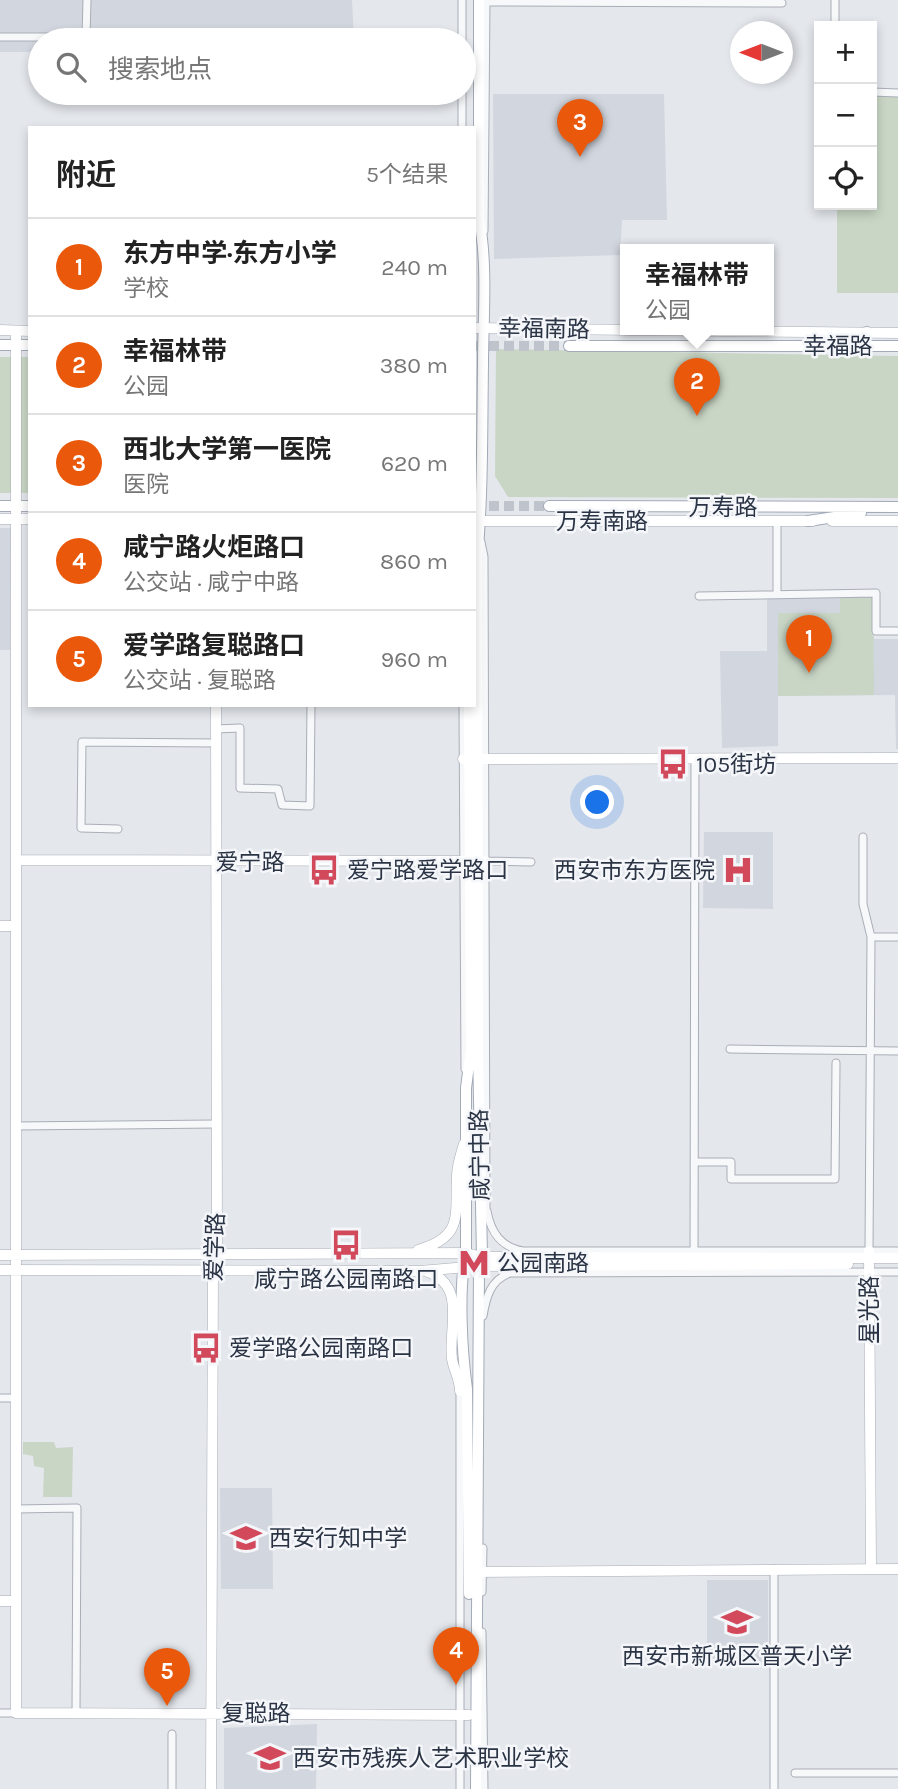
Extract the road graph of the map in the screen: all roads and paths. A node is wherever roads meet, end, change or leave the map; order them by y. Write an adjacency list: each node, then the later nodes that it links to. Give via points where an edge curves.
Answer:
1 (86, 0): 8 (street)
2 (462, 0): 9 (street)
3 (472, 0): 10 (main road)
4 (835, 0): 7 (street)
5 (483, 1): 6 (street); 19 (main road, 咸宁中路)
6 (782, 3)
7 (835, 21)
8 (86, 28)
9 (462, 28)
10 (472, 28)
11 (0, 37): 12 (street)
12 (28, 37)
13 (877, 92): 14 (street)
14 (898, 93)
15 (462, 105): 17 (street)
16 (472, 105): 18 (main road)
17 (462, 126)
18 (472, 126)
19 (479, 328): 20 (street, 幸福南路); 41 (main road, 咸宁中路)
20 (620, 329)
21 (0, 330): 22 (street)
22 (16, 331): 23 (street); 28 (street)
23 (28, 331)
24 (774, 331): 25 (street, 幸福南路)
25 (867, 332): 26 (street, 幸福南路); 31 (main road)
26 (898, 332)
27 (0, 345): 28 (main road)
28 (16, 345): 29 (main road); 34 (street)
29 (28, 345)
30 (569, 346): 31 (main road, 幸福路)
31 (818, 346): 32 (main road, 幸福路)
32 (898, 346)
33 (0, 506): 34 (main road)
34 (16, 506): 35 (main road); 39 (street)
35 (28, 506)
36 (549, 506): 37 (main road, 万寿路)
37 (896, 507): 43 (main road)
38 (0, 519): 39 (street)
39 (16, 519): 40 (street); 61 (street)
40 (28, 519)
41 (477, 521): 42 (street, 万寿南路); 47 (main road, 咸宁中路)
42 (777, 521): 43 (street, 万寿南路); 45 (street)
43 (808, 521): 44 (street, 万寿南路)
44 (898, 521)
45 (777, 594): 46 (street); 48 (street, via 876,593 876,631)
46 (699, 596)
47 (476, 626)
48 (898, 631)
49 (216, 707): 54 (street, 爱学路)
50 (311, 707): 54 (street, via 310,806 282,805 278,789 240,788 240,728)
51 (463, 707): 58 (street)
52 (470, 707): 58 (main road, 咸宁中路)
53 (475, 707): 58 (main road, 咸宁中路)
54 (216, 729): 55 (street, 爱学路)
55 (216, 743): 59 (street, via 82,742 81,828); 63 (street, 爱学路)
56 (695, 758): 57 (street); 58 (street); 76 (street)
57 (898, 758)
58 (474, 759): 62 (main road, 咸宁中路)
59 (118, 829)
60 (863, 837): 67 (street, 星光路, via 863,904)
61 (16, 860): 63 (street, 爱宁路); 66 (street)
62 (474, 861): 63 (street, 爱宁路); 64 (street); 75 (main road, 咸宁中路); 77 (street); 78 (main road, 咸宁中路)
63 (216, 862): 73 (street, 爱学路)
64 (531, 862)
65 (0, 926): 66 (street)
66 (16, 926): 74 (street)
67 (871, 937): 68 (street); 70 (street, 星光路)
68 (898, 937)
69 (730, 1049): 70 (street)
70 (872, 1051): 71 (street); 88 (street, 星光路)
71 (898, 1051)
72 (836, 1063): 76 (street, via 835,1179 731,1179 731,1162)
73 (216, 1124): 74 (street); 80 (street, 爱学路)
74 (16, 1126): 84 (street)
75 (466, 1136): 81 (street, via 457,1168 453,1228 438,1242); 82 (main road, 咸宁中路)
76 (694, 1162): 87 (street)
77 (486, 1209): 78 (street); 87 (street, via 498,1239 516,1249)
78 (481, 1223): 86 (main road, 咸宁中路)
79 (898, 1251): 88 (street)
80 (216, 1253): 81 (street); 84 (street); 93 (street, 爱学路)
81 (407, 1253): 82 (street)
82 (466, 1253): 86 (street); 90 (main road, 咸宁中路)
83 (0, 1255): 84 (street)
84 (15, 1255): 92 (street)
85 (898, 1258): 88 (street)
86 (480, 1261): 87 (street); 90 (street); 96 (main road, 咸宁中路)
87 (694, 1261): 88 (street); 96 (street, via 510,1273 489,1290)
88 (869, 1261): 89 (street); 95 (street); 103 (street, 星光路)
89 (898, 1265)
90 (463, 1269): 94 (street); 97 (main road, 咸宁中路)
91 (0, 1270): 92 (street)
92 (15, 1270): 93 (street); 100 (street)
93 (213, 1270): 94 (street); 111 (street, 爱学路)
94 (420, 1271): 98 (street, via 445,1282 452,1294 452,1359)
95 (898, 1272)
96 (479, 1335): 105 (main road, 咸宁中路)
97 (464, 1364): 98 (street); 105 (main road, 咸宁中路)
98 (460, 1391): 112 (street)
99 (0, 1398): 100 (street)
100 (16, 1398): 101 (street)
101 (16, 1509): 107 (street); 110 (street, via 76,1508)
102 (774, 1569): 103 (street); 105 (street); 122 (street)
103 (871, 1569): 104 (street)
104 (898, 1569)
105 (476, 1572): 112 (main road, 咸宁中路); 120 (main road, 咸宁中路); 121 (street)
106 (0, 1601): 107 (street)
107 (16, 1601): 109 (street)
108 (0, 1713): 109 (street, 复聪路)
109 (16, 1713): 110 (street, 复聪路)
110 (76, 1713): 111 (street, 复聪路)
111 (212, 1713): 112 (street, 复聪路); 117 (street, 爱学路)
112 (465, 1715): 118 (street); 119 (main road, 咸宁中路)
113 (172, 1734): 116 (street)
114 (795, 1773): 115 (street)
115 (898, 1773)
116 (172, 1789)
117 (211, 1789)
118 (460, 1789)
119 (470, 1789)
120 (476, 1789)
121 (484, 1789)
122 (774, 1789)

